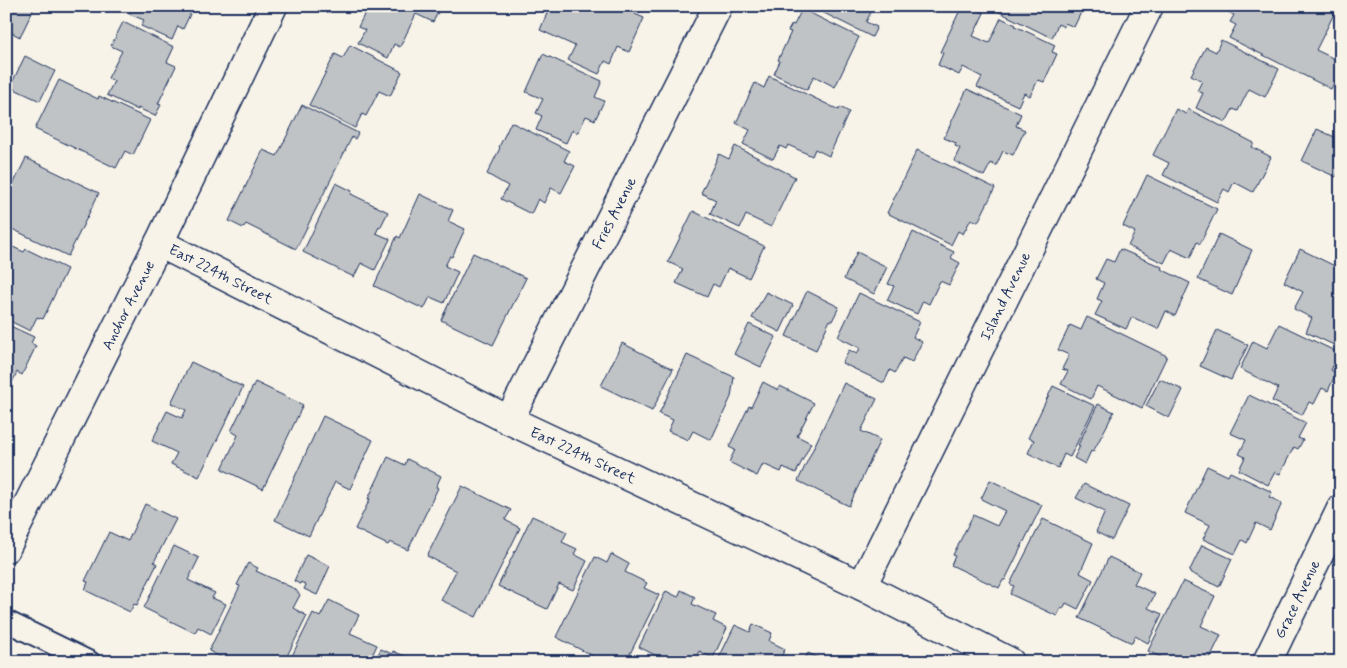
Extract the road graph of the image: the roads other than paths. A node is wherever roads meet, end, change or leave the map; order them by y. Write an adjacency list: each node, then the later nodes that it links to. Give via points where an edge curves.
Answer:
1 (273, 6): 4 (street, Anchor Avenue)
2 (718, 6): 5 (street, Fries Avenue)
3 (1149, 6): 8 (street, Island Avenue)
4 (159, 242): 5 (street, East 224th Street); 7 (street, Anchor Avenue)
5 (509, 420): 8 (street, East 224th Street)
6 (1341, 509): 12 (street, Grace Avenue)
7 (6, 548)
8 (862, 586): 11 (street, East 224th Street)
9 (6, 621): 10 (lane)
10 (90, 662)
11 (1010, 662)
12 (1267, 662)

